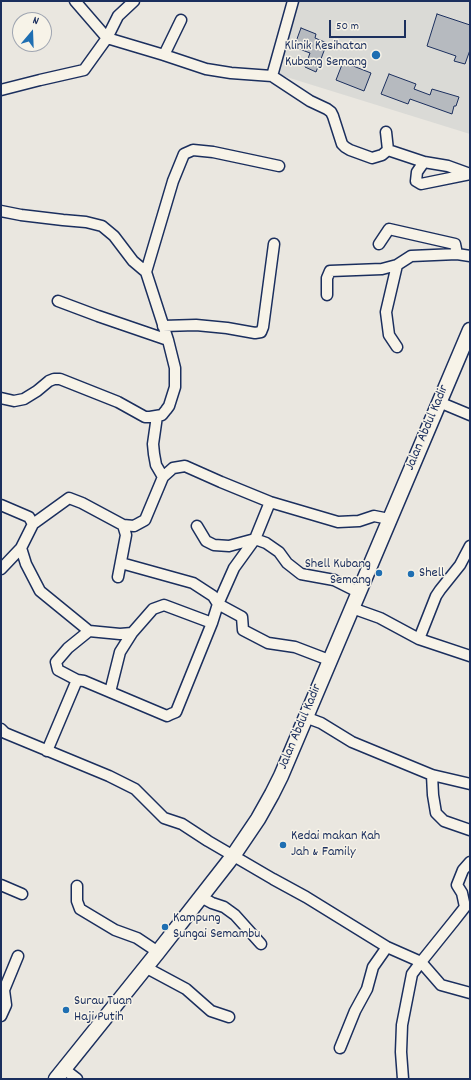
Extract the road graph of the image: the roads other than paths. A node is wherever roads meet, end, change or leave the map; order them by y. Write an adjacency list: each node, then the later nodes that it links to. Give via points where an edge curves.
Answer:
1 (75, 1): 5 (street)
2 (134, 1): 5 (street, via 118,16)
3 (293, 1): 7 (street)
4 (181, 20): 6 (street)
5 (107, 38): 6 (street); 8 (street, via 84,70)
6 (164, 55): 7 (street, via 206,69)
7 (272, 76): 10 (street, via 331,112 345,147 372,158)
8 (1, 90)
9 (386, 132): 10 (street)
10 (388, 150): 11 (street)
11 (424, 162): 13 (street, via 448,166); 13 (street, via 417,172 416,181 421,184)
12 (279, 166): 20 (street, via 213,152 193,150 184,154 173,181)
13 (470, 174)
14 (1, 211): 20 (street, via 102,226)
15 (274, 244): 23 (street, via 261,332 196,325)
16 (379, 244): 17 (street, via 389,229 455,244)
17 (457, 254): 18 (street); 19 (street, via 411,256)
18 (470, 256)
19 (397, 265): 21 (street, via 382,269 330,271 327,278); 26 (street, via 386,312 389,335)
20 (146, 272): 23 (street)
21 (327, 295)
22 (58, 301): 25 (street)
23 (163, 326): 25 (street)
24 (470, 330): 28 (main road, Jalan Abdul Kadir)
25 (168, 340): 30 (street, via 175,368 174,387 166,410)
26 (397, 346)
27 (1, 398): 30 (street, via 14,401 24,399 49,381 60,379 118,402 146,417)
28 (439, 402): 29 (street); 34 (main road, Jalan Abdul Kadir)
29 (470, 415)
30 (157, 416): 31 (street, via 154,454 156,465)
31 (163, 477): 32 (street, via 173,468 186,466); 36 (street, via 145,520 134,526)
32 (270, 502): 34 (street, via 338,522 359,521 374,516); 38 (street)
33 (1, 505): 35 (street, via 29,517)
34 (389, 519): 44 (main road, Jalan Abdul Kadir)
35 (33, 524): 36 (street, via 69,498); 40 (street)
36 (123, 525): 41 (street, via 126,535)
37 (197, 526): 38 (street, via 206,541 214,545 229,546)
38 (255, 539): 44 (street, via 279,552 287,563 301,574 334,580); 45 (street, via 234,568)
39 (470, 546): 50 (street, via 460,565 436,596)
40 (21, 548): 42 (street); 48 (street, via 40,591)
41 (121, 563): 43 (street); 45 (street, via 193,583 213,596)
42 (1, 569)
43 (118, 577)
44 (358, 592): 46 (main road, Jalan Abdul Kadir)
45 (218, 604): 47 (street); 52 (street, via 242,617 243,630 268,643 295,647)
46 (352, 608): 50 (street, via 380,618); 52 (main road, Jalan Abdul Kadir)
47 (212, 623): 49 (street, via 164,605 153,609); 54 (street, via 176,712 167,716)
48 (89, 631): 49 (street); 53 (street, via 56,662 58,670)
49 (132, 633): 54 (street, via 120,652)
50 (419, 639): 51 (street)
51 (470, 656)
52 (329, 660): 55 (main road, Jalan Abdul Kadir)
53 (77, 680): 54 (street); 57 (street)
54 (110, 692)
55 (305, 717): 58 (street, via 321,723 352,742); 61 (main road, Jalan Abdul Kadir, via 272,794)
56 (2, 735): 57 (street)
57 (47, 751): 61 (street, via 135,789 164,818 182,824)
58 (432, 775): 59 (street); 60 (street, via 436,813 444,821)
59 (470, 784)
60 (470, 830)
61 (233, 856): 66 (main road, Jalan Abdul Kadir); 68 (street)
62 (470, 862): 71 (street, via 463,870 457,885 465,907)
63 (1, 885): 65 (street)
64 (77, 886): 69 (street, via 80,909 115,930 137,938)
65 (22, 894)
66 (201, 897): 67 (street, via 235,915); 69 (main road, Jalan Abdul Kadir)
67 (261, 944)
68 (387, 947): 71 (street); 77 (street, via 373,967 367,989)
69 (158, 952): 72 (main road, Jalan Abdul Kadir)
70 (18, 956): 73 (street)
71 (420, 962): 74 (street, via 441,985); 80 (street, via 412,974 402,1024)
72 (145, 967): 76 (street, via 186,989 211,1011); 78 (main road, Jalan Abdul Kadir)
73 (2, 989): 75 (street, via 6,1005)
74 (470, 992)
75 (1, 1016)
76 (229, 1017)
77 (340, 1048)
78 (60, 1074): 79 (street)
79 (77, 1079)
80 (403, 1079)

